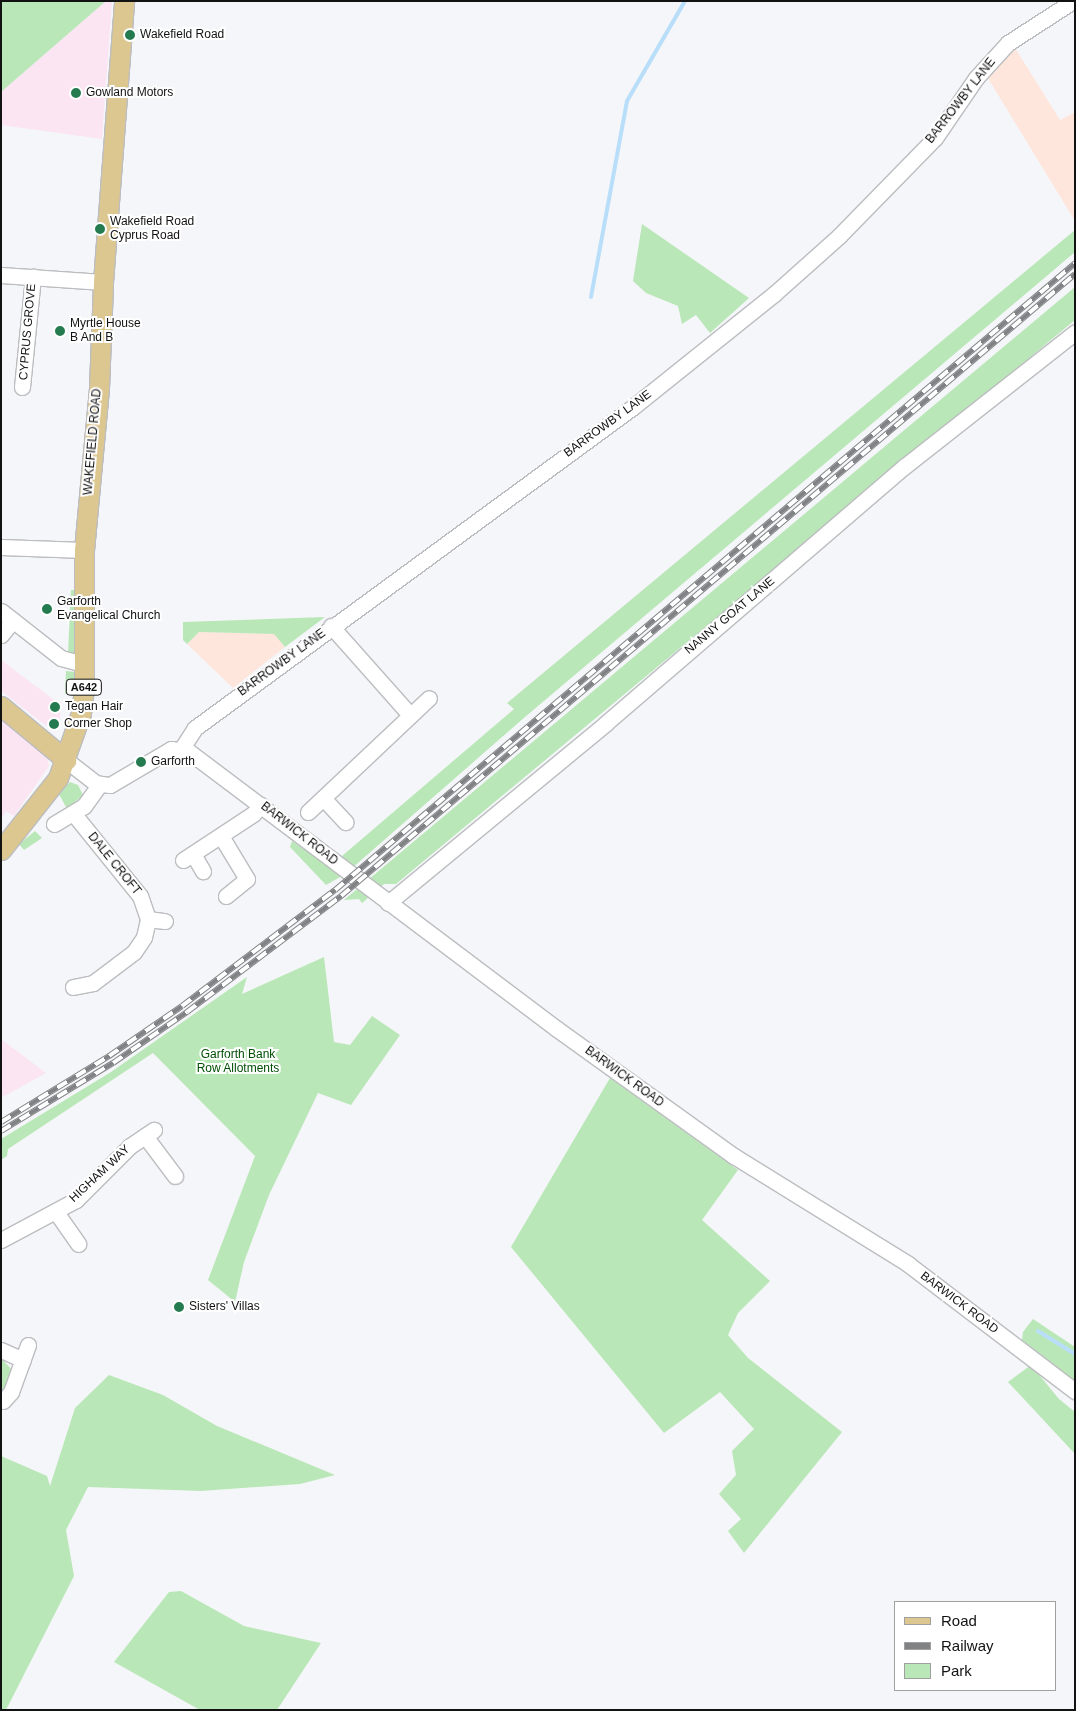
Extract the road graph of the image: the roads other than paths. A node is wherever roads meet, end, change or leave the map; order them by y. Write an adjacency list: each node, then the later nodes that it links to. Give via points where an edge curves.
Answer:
1 (124, 1): 5 (main road, WAKEFIELD ROAD / A642)
2 (1073, 1): 11 (street, BARROWBY LANE, via 1008,43 976,78 935,138 839,236 774,294 633,407)
3 (1, 275): 4 (street)
4 (33, 277): 5 (street); 7 (street, CYPRUS GROVE)
5 (103, 282): 9 (main road, WAKEFIELD ROAD / A642, via 99,388)
6 (1075, 332): 30 (street, NANNY GOAT LANE, via 904,466 606,723)
7 (22, 387)
8 (1, 547): 9 (street)
9 (84, 550): 13 (main road, WAKEFIELD ROAD / A642)
10 (7, 616): 12 (street); 13 (street, via 61,658)
11 (332, 626): 16 (street); 17 (street, BARROWBY LANE, via 194,728)
12 (1, 635)
13 (84, 664): 18 (main road, WAKEFIELD ROAD / A642, via 81,714)
14 (429, 698): 16 (street)
15 (1, 706): 18 (main road)
16 (410, 715): 20 (street)
17 (182, 748): 19 (street, via 166,752 117,784); 21 (street, BARWICK ROAD)
18 (66, 760): 19 (street); 27 (main road, A642, via 50,791)
19 (99, 785): 23 (street, via 90,800)
20 (323, 798): 22 (street); 24 (street)
21 (261, 805): 26 (street); 30 (street, BARWICK ROAD)
22 (308, 812)
23 (73, 813): 25 (street); 31 (street, DALE CROFT, via 140,896)
24 (345, 822)
25 (54, 824)
26 (221, 836): 28 (street, via 188,857); 29 (street, via 247,879)
27 (1, 850)
28 (203, 871)
29 (226, 896)
30 (388, 903): 39 (street, BARWICK ROAD, via 734,1156 908,1264)
31 (148, 919): 32 (street); 33 (street, via 144,937 134,952 93,983)
32 (164, 921)
33 (73, 987)
34 (175, 1176): 35 (street, HIGHAM WAY, via 149,1132 76,1200)
35 (56, 1212): 36 (street, HIGHAM WAY); 37 (street)
36 (1, 1240)
37 (78, 1244)
38 (1, 1350): 40 (street, via 26,1352 11,1392)
39 (1075, 1392)
40 (4, 1401)

